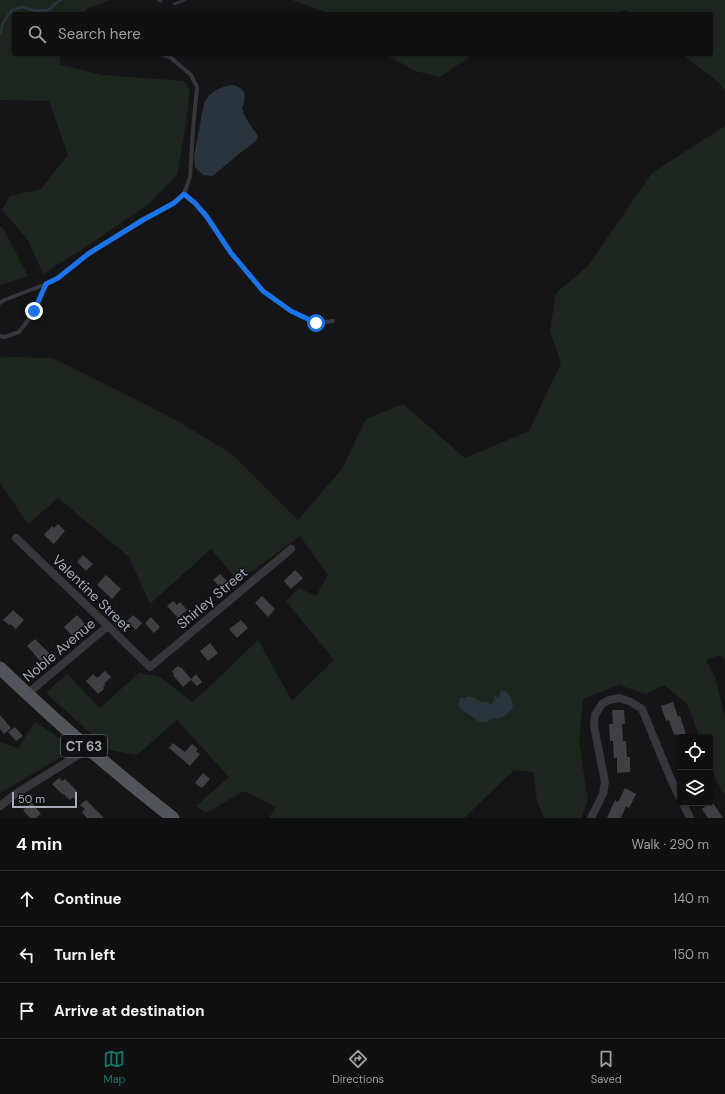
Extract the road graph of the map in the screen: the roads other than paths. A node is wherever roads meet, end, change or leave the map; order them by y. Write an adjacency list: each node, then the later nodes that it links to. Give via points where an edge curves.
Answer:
1 (167, 56): 2 (lane, via 192,75 197,87 190,177)
2 (184, 194): 3 (lane, via 174,203 88,254 58,278); 5 (lane, via 207,217 231,253 263,291 291,311 316,323)
3 (46, 284): 4 (lane); 6 (lane, via 34,311 19,332)
4 (0, 303)
5 (334, 321)
6 (0, 336)
7 (16, 538): 9 (street, Valentine Street)
8 (291, 549): 11 (street, Shirley Street)
9 (108, 626): 11 (street, Valentine Street); 12 (street, Noble Avenue)
10 (0, 668): 12 (main road, CT 63)
11 (150, 668)
12 (27, 694): 13 (main road, CT 63)
13 (88, 749): 15 (street); 17 (main road, CT 63)
14 (677, 792): 18 (street, via 642,709 620,698 609,700 602,704 595,715 594,726 605,782 603,794)
15 (1, 805)
16 (684, 806): 19 (street)
17 (173, 818)
18 (591, 818)
19 (690, 818)

